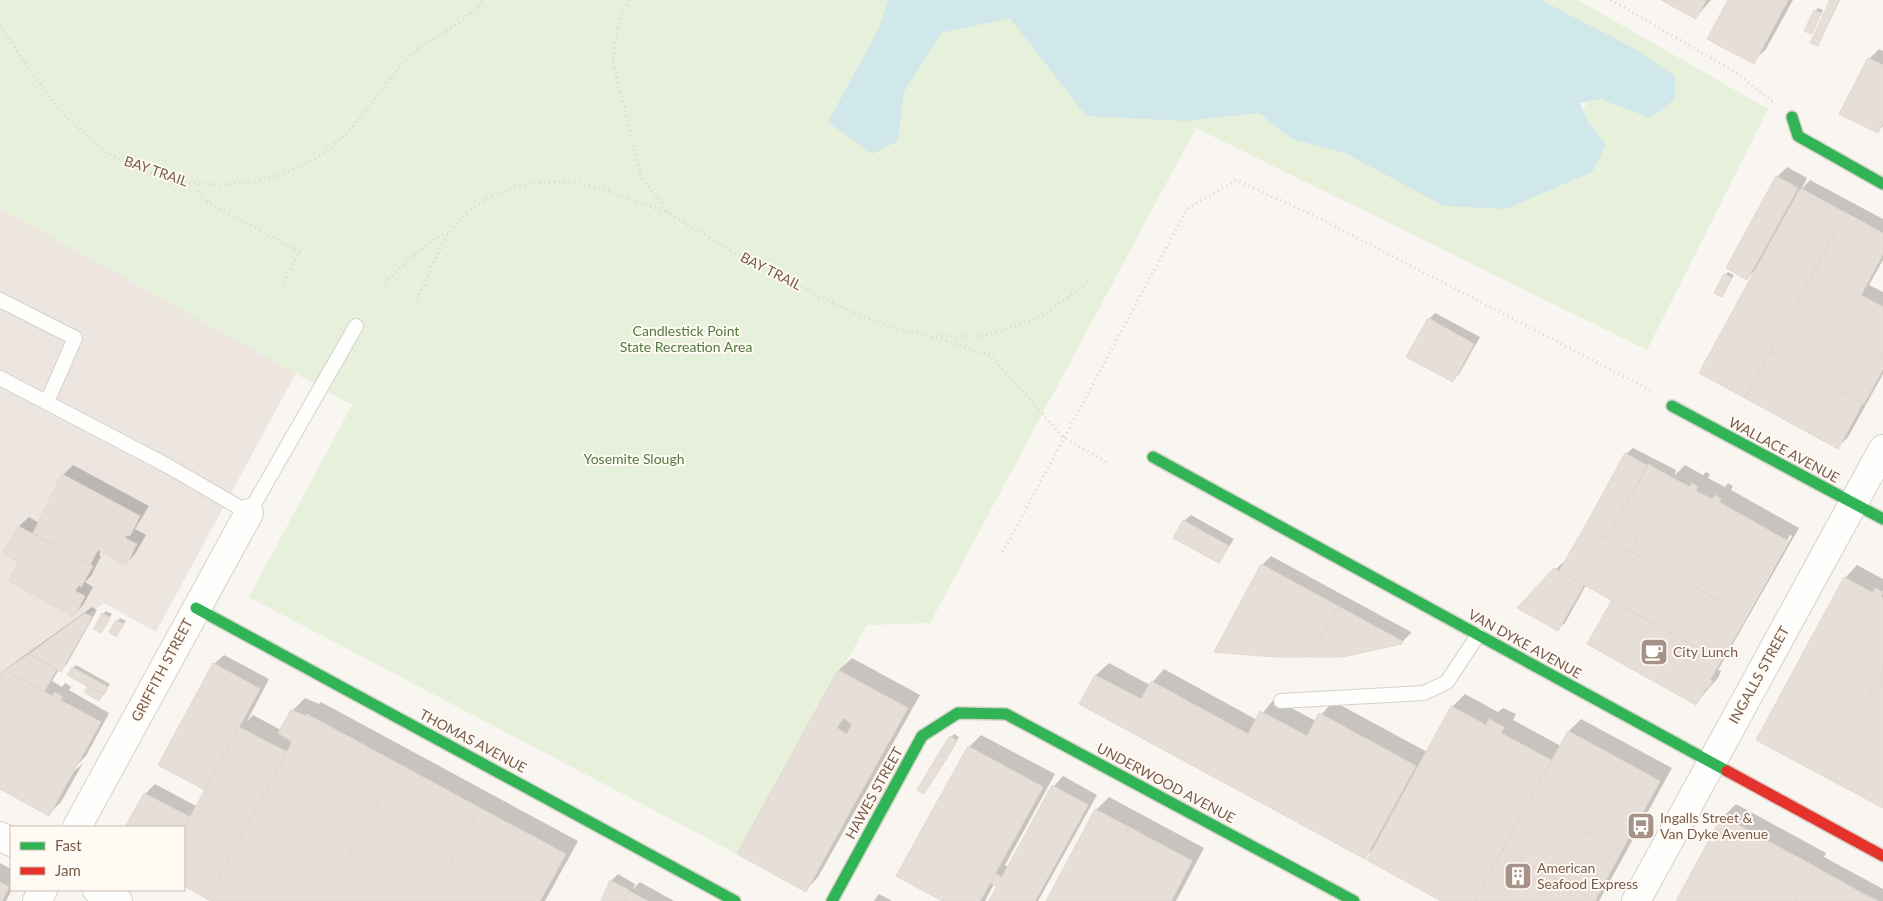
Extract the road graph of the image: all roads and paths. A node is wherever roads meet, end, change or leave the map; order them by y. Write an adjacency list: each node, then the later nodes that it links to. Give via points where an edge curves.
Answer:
1 (483, 0): 7 (path, BAY TRAIL, via 409,56 351,130 322,154 289,171 244,183)
2 (629, 0): 8 (path, BAY TRAIL, via 619,21 613,62 641,176)
3 (1611, 0): 5 (path, via 1735,72)
4 (0, 26): 7 (path, BAY TRAIL, via 64,113 94,142 127,164)
5 (1792, 117): 6 (street, via 1798,136)
6 (1883, 184)
7 (197, 185): 12 (path, via 202,199 300,252)
8 (670, 214): 9 (path, via 608,190 575,182 544,182 514,186 492,194 466,213); 16 (path, BAY TRAIL, via 755,265 850,311 893,328)
9 (452, 230): 11 (path, via 410,257); 13 (path)
10 (1090, 281): 16 (path, BAY TRAIL, via 1043,315 1011,328 980,336)
11 (385, 283)
12 (282, 284)
13 (416, 299)
14 (0, 300): 18 (lane, via 75,338)
15 (356, 326): 25 (lane)
16 (928, 336): 20 (path, via 990,355)
17 (0, 378): 18 (lane)
18 (46, 402): 25 (lane)
19 (1672, 406): 20 (path, via 1644,385 1313,215 1236,180 1187,210); 24 (street, WALLACE AVENUE)
20 (1064, 438): 23 (path); 27 (path)
21 (1883, 448): 24 (street, INGALLS STREET)
22 (1153, 457): 29 (street, VAN DYKE AVENUE)
23 (1107, 462)
24 (1853, 504): 26 (street, WALLACE AVENUE); 32 (street, INGALLS STREET)
25 (249, 513): 28 (street, GRIFFITH STREET)
26 (1883, 519)
27 (1003, 552)
28 (196, 608): 33 (street, GRIFFITH STREET); 37 (street, THOMAS AVENUE)
29 (1478, 635): 30 (lane, via 1446,682 1424,693); 32 (street, VAN DYKE AVENUE)
30 (1281, 701)
31 (958, 713): 38 (street, HAWES STREET, via 922,736); 39 (street, UNDERWOOD AVENUE, via 1006,714)
32 (1711, 762): 34 (street, VAN DYKE AVENUE); 40 (street, INGALLS STREET)
33 (78, 826)
34 (1883, 856)
35 (99, 891): 36 (street)
36 (118, 901)
37 (735, 901)
38 (832, 901)
39 (1354, 901)
40 (1636, 901)

